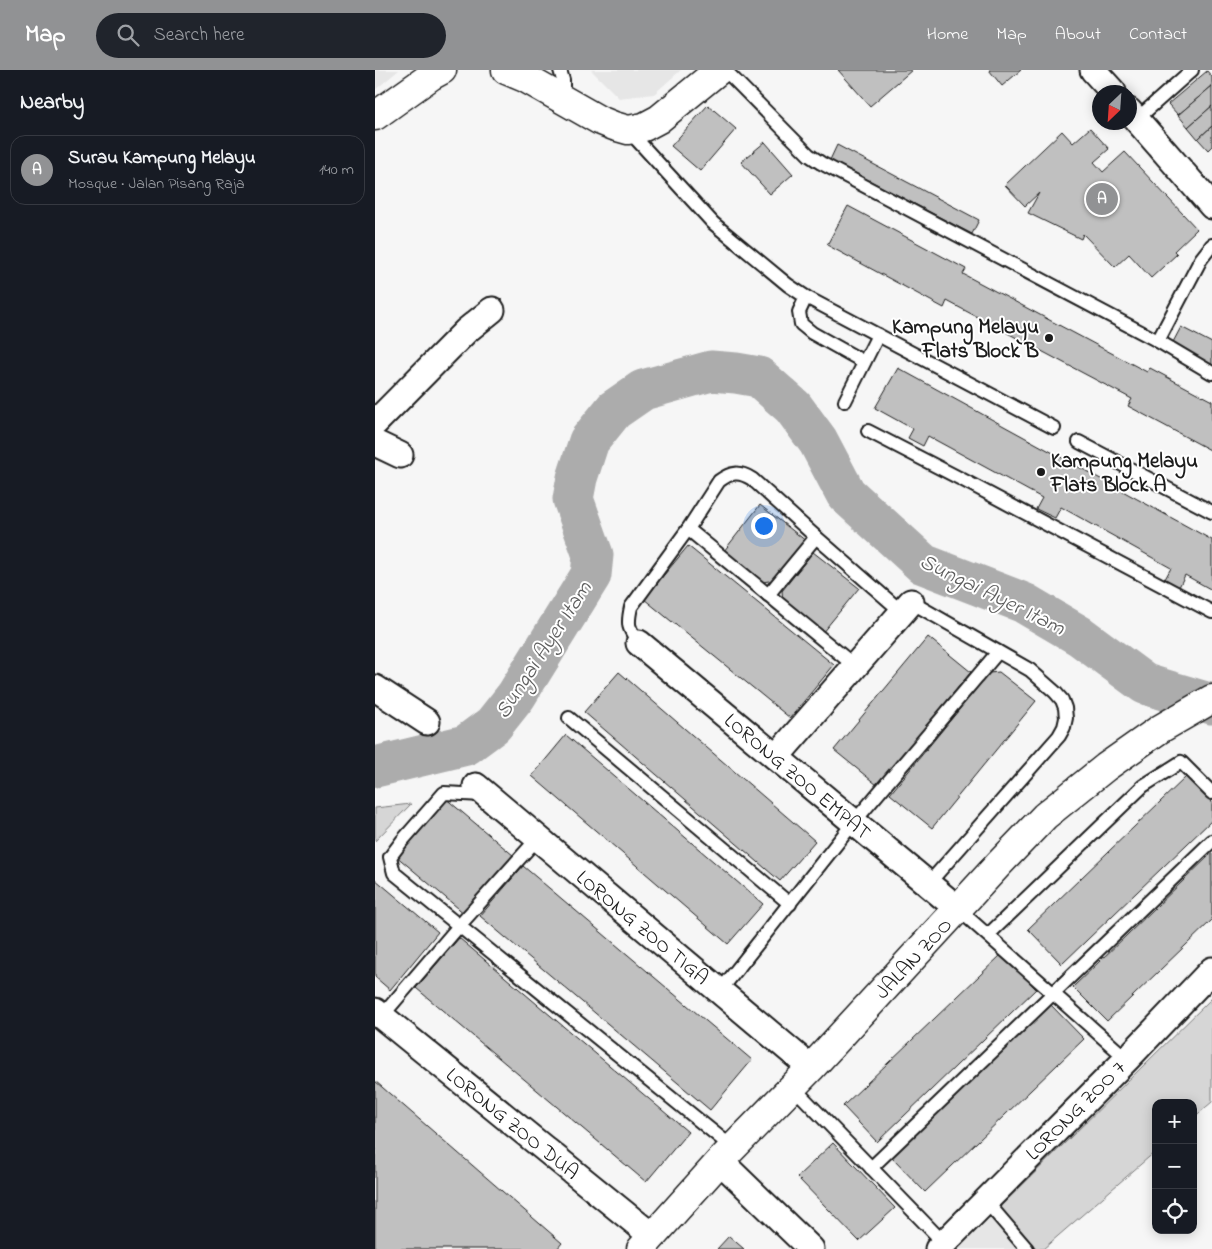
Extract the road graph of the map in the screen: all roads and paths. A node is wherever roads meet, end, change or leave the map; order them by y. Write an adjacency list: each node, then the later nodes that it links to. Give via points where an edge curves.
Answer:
1 (441, 70): 11 (main road)
2 (506, 70): 9 (main road)
3 (561, 70): 9 (lane)
4 (719, 70): 13 (main road, via 659,120)
5 (725, 70): 19 (lane, via 821,163)
6 (1093, 70): 8 (street)
7 (1192, 70): 10 (lane)
8 (1107, 85)
9 (563, 100): 13 (main road, via 599,120)
10 (1137, 112)
11 (375, 116)
12 (1137, 120): 14 (street)
13 (628, 130): 16 (lane, via 713,223)
14 (1212, 206)
15 (1212, 245): 19 (lane, via 1201,259)
16 (806, 297): 18 (lane); 20 (lane, via 799,312 801,324)
17 (492, 310): 23 (street, via 466,331)
18 (878, 335): 20 (lane); 24 (lane)
19 (1158, 342): 21 (lane)
20 (864, 362): 22 (lane)
21 (1212, 373)
22 (845, 401)
23 (375, 423)
24 (1054, 428)
25 (867, 431): 34 (lane)
26 (1079, 442): 29 (lane)
27 (375, 443): 28 (street)
28 (400, 455)
29 (1212, 512)
30 (688, 529): 31 (lane, via 719,481 735,473 753,479); 32 (lane); 35 (lane, via 631,607 629,630)
31 (816, 537): 32 (lane); 33 (lane)
32 (768, 595): 37 (lane)
33 (907, 608): 36 (lane); 37 (street)
34 (1212, 612)
35 (639, 643): 42 (street, LORONG ZOO EMPAT)
36 (998, 652): 45 (lane); 48 (lane, via 1030,670 1055,692 1065,708 1064,727)
37 (856, 667): 42 (street)
38 (375, 688): 41 (street)
39 (1212, 700): 50 (main road, JALAN ZOO, via 1160,729 1045,816)
40 (569, 718): 49 (lane)
41 (427, 722)
42 (776, 757): 45 (street, LORONG ZOO EMPAT)
43 (481, 791): 46 (street, LORONG ZOO TIGA); 51 (lane, via 444,793 391,857 395,873)
44 (1212, 793): 52 (lane, via 1181,762 1143,786)
45 (854, 822): 48 (street, LORONG ZOO EMPAT); 49 (lane)
46 (537, 839): 51 (lane); 54 (street, LORONG ZOO TIGA)
47 (1212, 841): 55 (lane)
48 (928, 884): 50 (street, LORONG ZOO EMPAT)
49 (790, 904): 54 (lane)
50 (958, 909): 52 (lane); 58 (main road, JALAN ZOO)
51 (459, 926): 56 (lane); 59 (lane)
52 (988, 935): 55 (lane)
53 (1212, 970): 57 (street, LORONG ZOO 7)
54 (720, 991): 58 (street, LORONG ZOO TIGA)
55 (1053, 994): 57 (lane); 60 (lane)
56 (379, 1013): 62 (street, LORONG ZOO DUA)
57 (1127, 1059): 61 (street, LORONG ZOO 7)
58 (802, 1077): 59 (main road, JALAN ZOO); 60 (lane)
59 (727, 1154): 62 (main road, JALAN ZOO); 64 (street)
60 (871, 1168): 63 (lane)
61 (985, 1200): 63 (street, LORONG ZOO 7); 65 (lane)
62 (646, 1243)
63 (941, 1246)
64 (811, 1249)
65 (1027, 1249)

